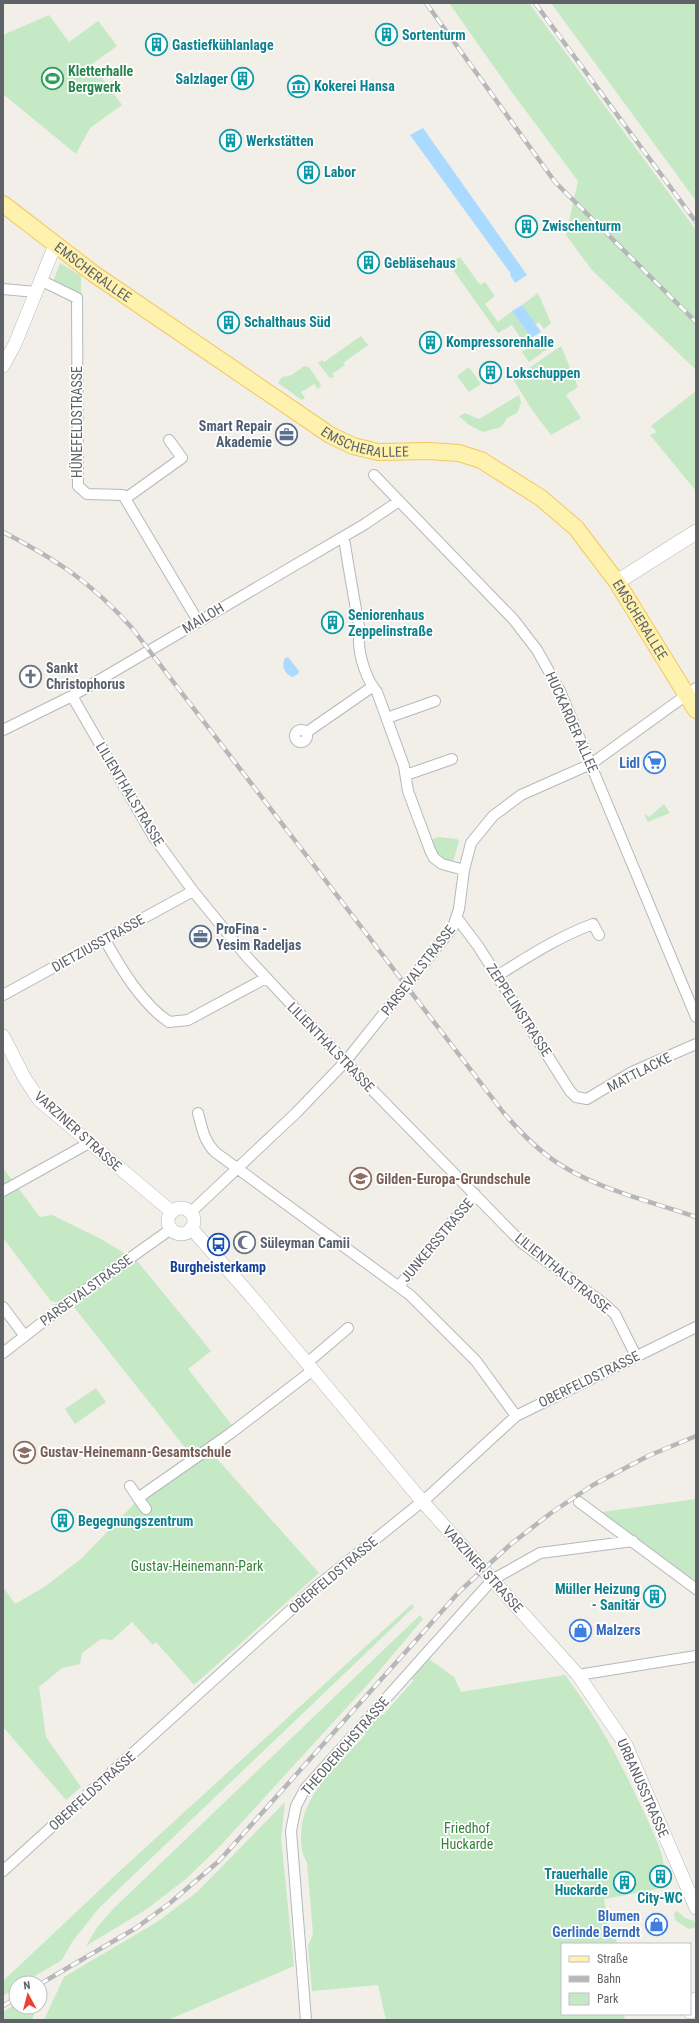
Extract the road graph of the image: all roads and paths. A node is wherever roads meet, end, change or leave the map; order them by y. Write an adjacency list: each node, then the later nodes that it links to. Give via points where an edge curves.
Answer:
1 (3, 204): 2 (main road, EMSCHERALLEE)
2 (55, 245): 3 (street); 12 (main road, EMSCHERALLEE, via 341,441 378,452 459,453 481,460 541,498 576,528)
3 (38, 286): 4 (street); 5 (street, via 15,344); 8 (street, HÜNEFELDSTRASSE, via 76,298 78,486 87,494 123,495)
4 (3, 289)
5 (3, 366)
6 (169, 440): 8 (street, via 182,458)
7 (374, 475): 9 (street, HUCKARDER ALLEE)
8 (126, 498): 13 (street)
9 (399, 501): 11 (street, MAILOH); 23 (street, HUCKARDER ALLEE, via 530,639 558,686)
10 (696, 532): 12 (main road)
11 (342, 538): 13 (street, MAILOH); 14 (street, via 360,630 358,642)
12 (617, 582): 15 (main road, EMSCHERALLEE)
13 (198, 621): 16 (street, MAILOH)
14 (372, 687): 19 (street, via 377,692); 21 (street)
15 (691, 691): 18 (main road, EMSCHERALLEE); 23 (street, PARSEVALSTRASSE)
16 (72, 696): 20 (street, MAILOH); 26 (street, LILIENTHALSTRASSE, via 154,836)
17 (435, 701): 19 (street)
18 (696, 710)
19 (387, 718): 24 (street)
20 (4, 728)
21 (307, 732)
22 (452, 759): 24 (street)
23 (591, 764): 25 (street, PARSEVALSTRASSE, via 521,795 493,816 471,843); 33 (street, HUCKARDER ALLEE)
24 (406, 775): 25 (street, via 408,791 434,858 450,868)
25 (464, 870): 27 (street, PARSEVALSTRASSE)
26 (193, 891): 29 (street, DIETZIUSSTRASSE); 31 (street, LILIENTHALSTRASSE, via 228,936)
27 (457, 918): 30 (street, ZEPPELINSTRASSE); 36 (street, PARSEVALSTRASSE, via 453,927)
28 (599, 935): 30 (street, via 593,924 571,932)
29 (105, 940): 31 (street, via 118,964 134,985 169,1022 188,1020); 32 (street, DIETZIUSSTRASSE)
30 (497, 976): 37 (street, ZEPPELINSTRASSE, via 570,1091)
31 (266, 978): 36 (street, LILIENTHALSTRASSE)
32 (3, 995)
33 (696, 1016)
34 (3, 1036): 39 (street, VARZINER STRASSE, via 33,1093)
35 (696, 1044): 37 (street, MATTLACKE, via 632,1072 593,1096)
36 (345, 1062): 40 (street, PARSEVALSTRASSE); 42 (street, LILIENTHALSTRASSE)
37 (582, 1099)
38 (198, 1113): 40 (street, via 208,1145)
39 (89, 1143): 41 (street); 43 (street, VARZINER STRASSE)
40 (239, 1168): 44 (street, PARSEVALSTRASSE); 47 (street)
41 (3, 1191)
42 (475, 1194): 47 (street, JUNKERSSTRASSE); 53 (street, LILIENTHALSTRASSE, via 522,1243 614,1314)
43 (172, 1212): 44 (street, via 183,1209); 46 (street, via 168,1220)
44 (190, 1213): 45 (street, via 194,1221)
45 (191, 1228): 46 (street, via 185,1234); 54 (street, VARZINER STRASSE)
46 (171, 1229): 51 (street, PARSEVALSTRASSE, via 112,1269)
47 (399, 1286): 55 (street, via 476,1361)
48 (3, 1307): 51 (street)
49 (696, 1327): 53 (street, OBERFELDSTRASSE)
50 (348, 1328): 54 (street)
51 (24, 1335): 52 (street, PARSEVALSTRASSE)
52 (3, 1353)
53 (636, 1356): 55 (street, OBERFELDSTRASSE)
54 (310, 1367): 57 (street, via 231,1433); 58 (street, VARZINER STRASSE)
55 (516, 1416): 58 (street, OBERFELDSTRASSE)
56 (130, 1486): 57 (street)
57 (138, 1498): 60 (street)
58 (422, 1501): 62 (street, VARZINER STRASSE); 66 (street, OBERFELDSTRASSE, via 316,1587)
59 (579, 1502): 61 (street)
60 (146, 1509)
61 (633, 1541): 62 (street, THEODERICHSTRASSE, via 540,1553); 63 (street)
62 (492, 1580): 65 (street, VARZINER STRASSE); 70 (street, THEODERICHSTRASSE, via 316,1776 298,1802 291,1831)
63 (696, 1589)
64 (696, 1656): 65 (street)
65 (578, 1675): 67 (street, URBANUSSTRASSE, via 626,1745)
66 (3, 1871)
67 (696, 1908)
68 (696, 2000): 69 (main road)
69 (691, 2009)
70 (306, 2020)

